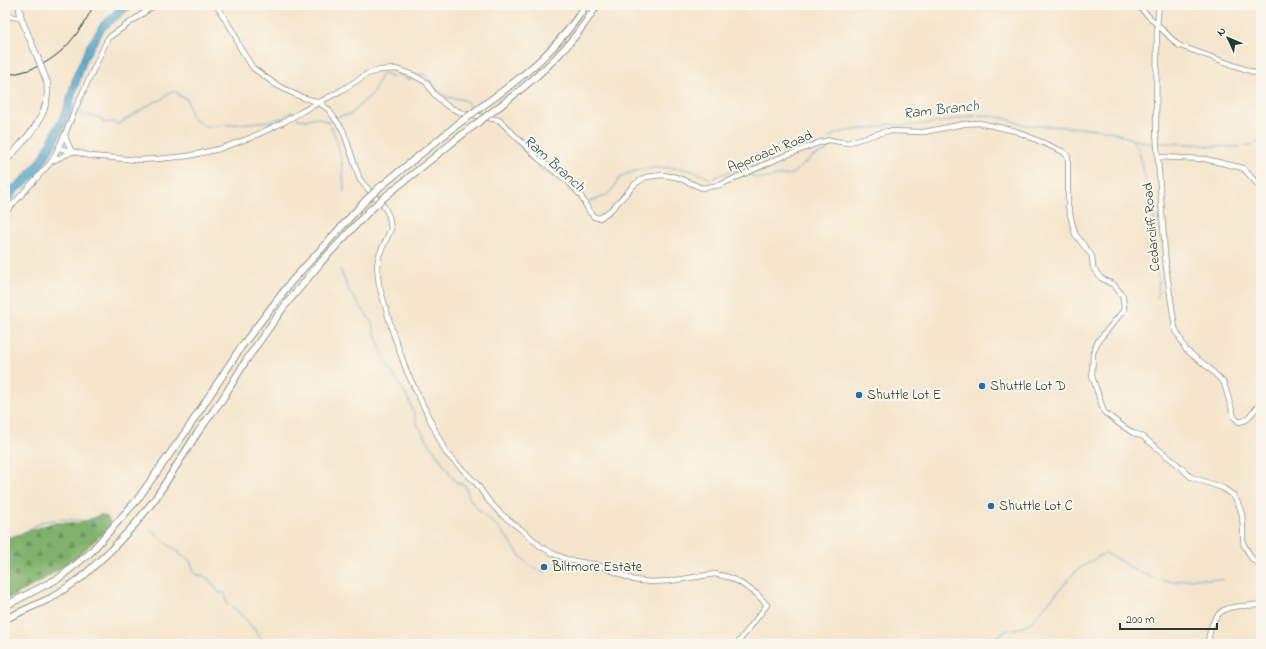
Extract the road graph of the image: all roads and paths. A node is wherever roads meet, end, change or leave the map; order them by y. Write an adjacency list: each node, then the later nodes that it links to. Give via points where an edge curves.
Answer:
1 (19, 5): 9 (main road)
2 (155, 5): 15 (street, via 108,38)
3 (216, 5): 12 (street, via 254,68 275,84)
4 (586, 5): 26 (highway, bridge, via 565,34 541,60 380,187 291,282 241,347 137,500 89,554 59,578)
5 (598, 5): 27 (highway, bridge, via 560,54 535,78 387,195 322,261 247,359 155,498 111,550 81,578 50,598)
6 (1137, 5): 10 (street)
7 (1159, 5): 10 (street, Cedarcliff Road)
8 (5, 10): 9 (street, via 12,18)
9 (21, 18): 20 (main road, bridge, via 47,82 47,98 43,114 34,128)
10 (1157, 26): 11 (street, via 1178,45); 18 (street, Cedarcliff Road)
11 (1261, 74)
12 (301, 98): 13 (street); 14 (street, via 305,108)
13 (318, 102): 14 (street); 24 (street, Approach Road, via 367,74 380,70 396,69 413,75 426,82 447,106 462,113 499,120 539,159 571,184 594,217 600,218 635,184 646,177 676,177 702,188 720,185 818,143 829,140 847,143 887,131 924,132 979,123 1016,131 1064,152 1068,157 1068,206 1076,234 1092,256 1093,268 1123,296 1124,310 1098,341 1093,353 1092,376 1104,412 1127,429 1142,436 1191,477 1222,488 1233,495 1242,514 1243,544 1252,559); 29 (street, via 328,109 343,130 360,180 389,216 391,229 379,255 378,275 393,333 407,372 446,453 476,483 500,513 540,546 554,554 598,566 634,580 670,581 715,574 739,582 767,605)
14 (303, 111): 17 (street, via 250,138 188,156 137,160)
15 (65, 134): 16 (street); 17 (street)
16 (59, 148): 17 (street); 19 (street)
17 (72, 152): 19 (street)
18 (1158, 157): 21 (street, via 1205,159 1242,168); 23 (street, Cedarcliff Road, via 1166,267 1175,328 1186,350 1224,383 1234,417 1239,422 1246,420)
19 (52, 161): 22 (street)
20 (5, 162)
21 (1261, 188)
22 (5, 213)
23 (1261, 403)
24 (1261, 566)
25 (1261, 605): 28 (street, via 1227,609 1216,617)
26 (5, 606)
27 (5, 619)
28 (1208, 643)
29 (737, 644)

